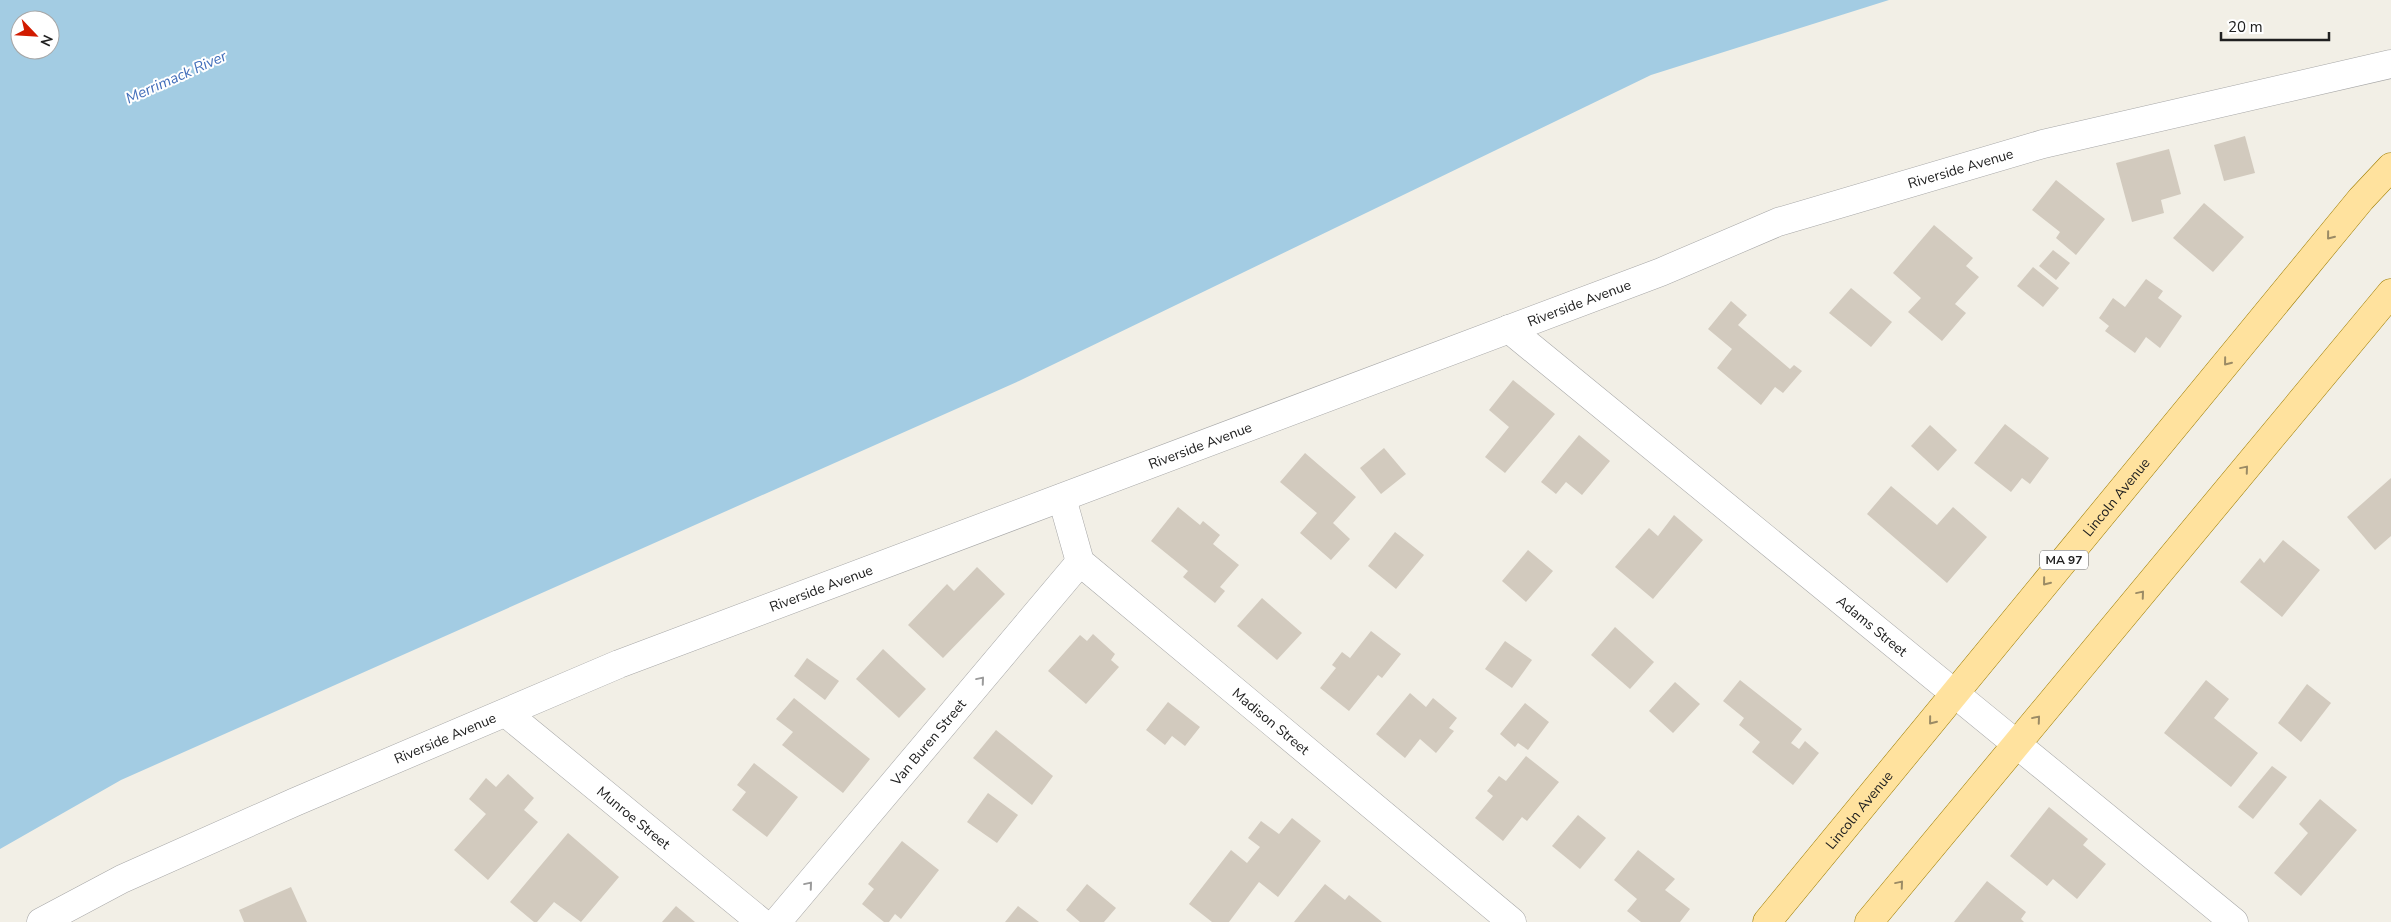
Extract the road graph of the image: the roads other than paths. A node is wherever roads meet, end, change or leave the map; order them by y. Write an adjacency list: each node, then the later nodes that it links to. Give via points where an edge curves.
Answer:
1 (2391, 64): 4 (street, Riverside Avenue, via 2043,144 1778,222 1660,272)
2 (2391, 167): 7 (main road, Lincoln Avenue / MA 97, one-way to 7, via 2361,199)
3 (2391, 293): 9 (main road, one-way to 3)
4 (1510, 329): 5 (street, Riverside Avenue); 7 (street, Adams Street)
5 (1062, 498): 6 (street); 8 (street, Riverside Avenue, via 619,664)
6 (1080, 562): 12 (street, Van Buren Street, one-way to 6); 13 (street, Madison Street)
7 (1954, 694): 9 (street, Adams Street); 14 (main road, Lincoln Avenue / MA 97, one-way to 14)
8 (506, 713): 10 (street, Riverside Avenue, via 132,875); 11 (street, Munroe Street)
9 (2016, 745): 15 (main road, one-way to 9); 16 (street, Adams Street)
10 (46, 921)
11 (761, 922)
12 (777, 922)
13 (1512, 922)
14 (1767, 922)
15 (1869, 922)
16 (2234, 922)

